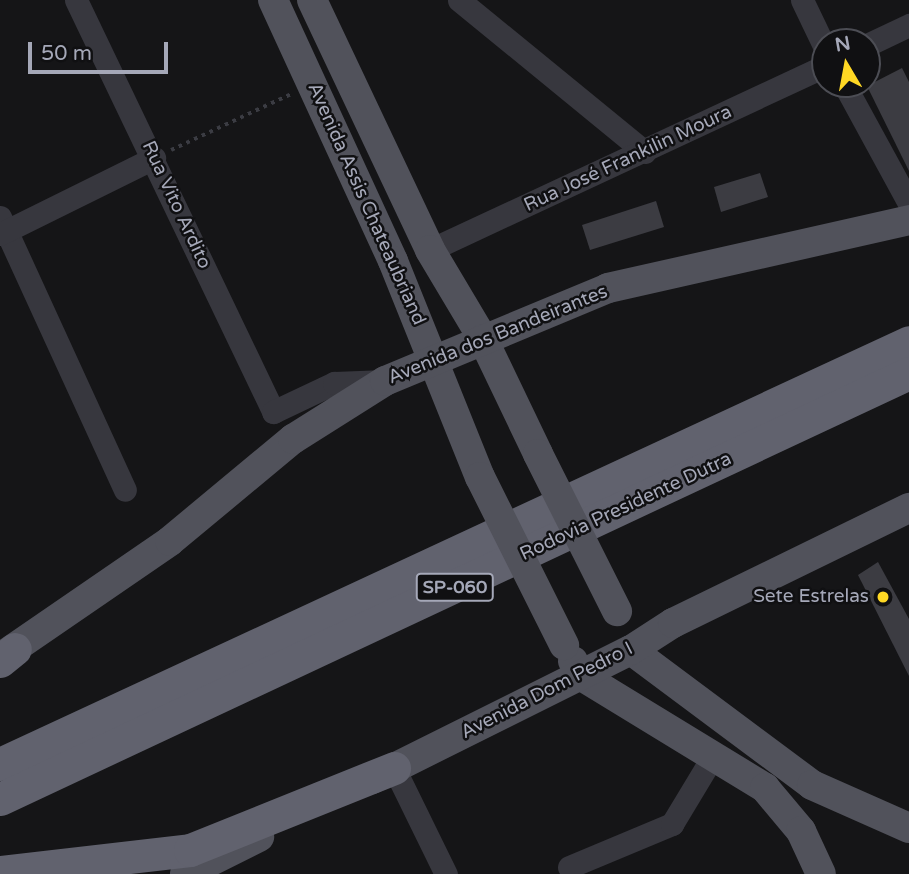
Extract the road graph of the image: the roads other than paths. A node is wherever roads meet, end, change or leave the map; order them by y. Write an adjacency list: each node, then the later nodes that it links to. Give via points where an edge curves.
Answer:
1 (76, 0): 14 (street, Rua Vito Ardito)
2 (273, 0): 11 (main road, Avenida Assis Chateaubriand)
3 (312, 0): 9 (main road, Avenida Assis Chateaubriand)
4 (459, 0): 13 (street)
5 (802, 0): 7 (street)
6 (909, 25): 8 (street)
7 (815, 28)
8 (881, 38)
9 (344, 68): 11 (main road); 18 (main road, Avenida Assis Chateaubriand)
10 (811, 73): 13 (street, Rua José Frankilin Moura)
11 (313, 84): 21 (main road, Avenida Assis Chateaubriand)
12 (852, 98): 15 (street)
13 (645, 152): 18 (street, Rua José Frankilin Moura)
14 (153, 158): 17 (street); 23 (street, Rua Vito Ardito, via 273,412 334,383)
15 (909, 204)
16 (909, 220): 19 (main road, Avenida dos Bandeirantes, via 608,288)
17 (2, 227): 24 (street)
18 (430, 250): 19 (main road, Avenida Assis Chateaubriand)
19 (483, 339): 21 (main road, Avenida dos Bandeirantes); 26 (main road, Avenida Assis Chateaubriand, bridge, via 617,611)
20 (909, 342): 30 (highway, Rodovia Presidente Dutra / SP-060)
21 (433, 359): 23 (main road, Avenida dos Bandeirantes); 28 (main road, Avenida Assis Chateaubriand, bridge, via 480,477)
22 (909, 373): 32 (highway, Rodovia Presidente Dutra / SP-060)
23 (385, 381): 27 (main road, Avenida dos Bandeirantes, via 293,439 170,541)
24 (125, 490)
25 (909, 508): 26 (main road, Avenida Dom Pedro I, via 673,624)
26 (631, 650): 28 (main road, Avenida Dom Pedro I); 33 (main road, via 812,785)
27 (5, 656)
28 (580, 675): 29 (main road); 31 (main road, Avenida Dom Pedro I)
29 (713, 757): 34 (street, via 672,824); 38 (main road, via 765,788 801,831)
30 (0, 764)
31 (394, 768): 35 (highway, via 190,850); 36 (main road, Avenida Dom Pedro I); 37 (street)
32 (0, 799)
33 (909, 828)
34 (569, 867)
35 (0, 872)
36 (185, 874)
37 (446, 874)
38 (821, 874)

